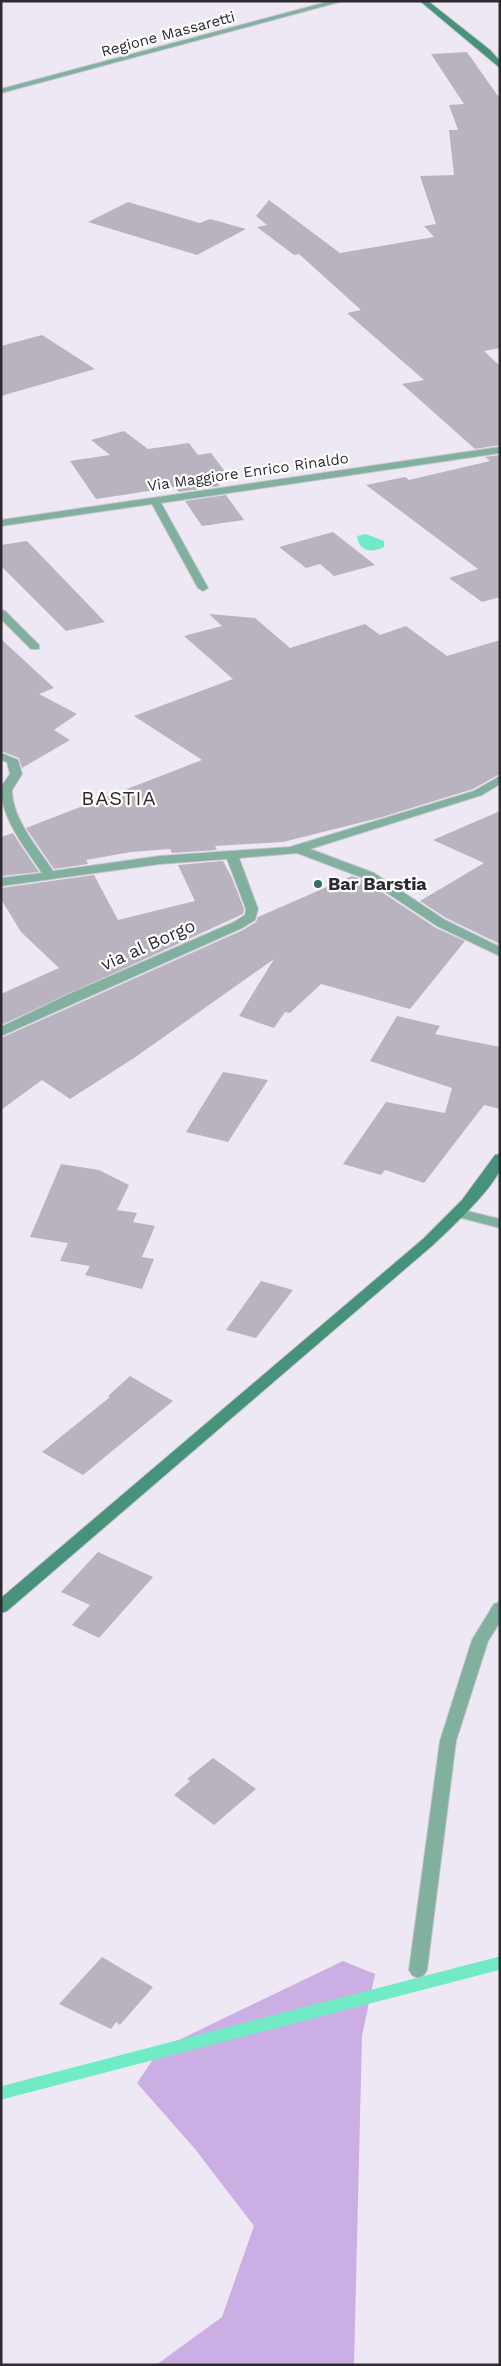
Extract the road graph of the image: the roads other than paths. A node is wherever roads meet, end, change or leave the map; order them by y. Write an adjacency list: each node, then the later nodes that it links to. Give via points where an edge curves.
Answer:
1 (340, 1): 4 (street, Regione Massaretti)
2 (423, 1): 3 (main road)
3 (500, 66)
4 (1, 91)
5 (500, 450): 6 (street, Via Maggiore Enrico Rinaldo)
6 (155, 501): 7 (street, Via Maggiore Enrico Rinaldo); 8 (street)
7 (1, 523)
8 (203, 588)
9 (1, 613): 10 (street)
10 (35, 647)
11 (1, 756): 15 (street, via 12,760 16,774 6,788 5,798 18,826)
12 (500, 779): 13 (street, via 478,793)
13 (298, 849): 14 (street); 17 (street, via 370,876 441,923)
14 (232, 856): 15 (street, via 160,860); 18 (street, via al Borgo, via 252,909 251,917)
15 (50, 875): 16 (street)
16 (1, 882)
17 (500, 952)
18 (1, 1032)
19 (500, 1158): 20 (main road)
20 (459, 1213): 21 (street); 22 (main road)
21 (500, 1224)
22 (1, 1607)
23 (500, 1608): 24 (street, via 480,1640 448,1741)
24 (418, 1970)

